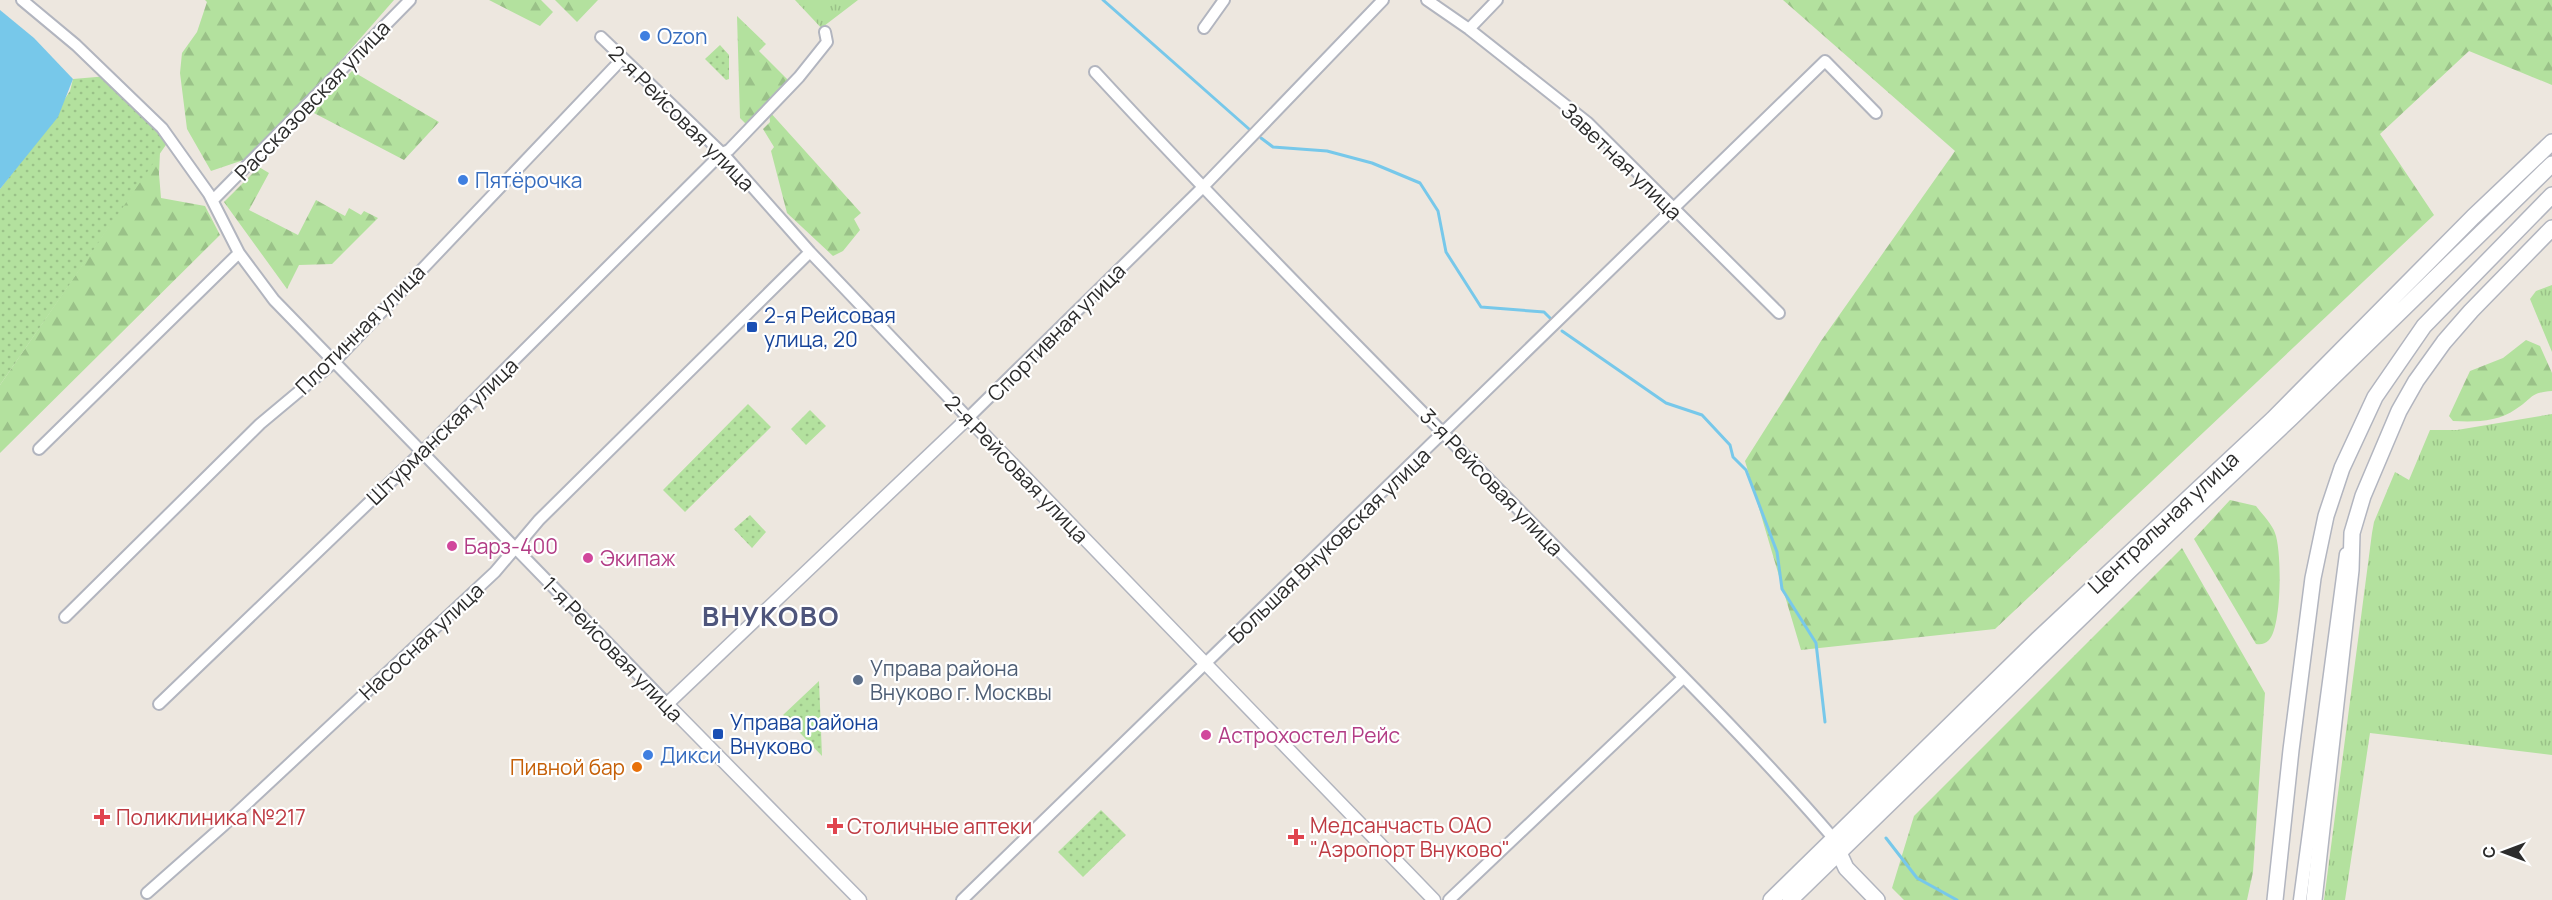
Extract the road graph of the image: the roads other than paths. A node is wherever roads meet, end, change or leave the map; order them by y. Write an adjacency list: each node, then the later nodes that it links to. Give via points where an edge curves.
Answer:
1 (22, 0): 19 (street, 1-я Рейсовая улица, via 76,45 162,128)
2 (410, 0): 19 (street, Рассказовская улица)
3 (1224, 0): 7 (street)
4 (1383, 0): 17 (street, Спортивная улица)
5 (1426, 0): 8 (street, Заветная улица)
6 (1497, 0): 8 (street)
7 (1204, 28)
8 (1469, 29): 20 (street, Заветная улица, via 1588,123)
9 (825, 32): 15 (street, Штурманская улица, via 827,42 799,77)
10 (601, 38): 11 (street, 2-я Рейсовая улица)
11 (622, 59): 15 (street, 2-я Рейсовая улица); 25 (street, Плотинная улица)
12 (1095, 72): 17 (street, 3-я Рейсовая улица)
13 (1875, 112): 20 (street, Большая Внуковская улица, via 1825,61)
14 (2552, 142): 37 (main road, Центральная улица, via 2273,419 2038,639)
15 (722, 153): 22 (street, 2-я Рейсовая улица); 29 (street, Штурманская улица)
16 (2552, 164): 38 (main road, Центральная улица)
17 (1202, 188): 26 (street, Спортивная улица); 27 (street, 3-я Рейсовая улица)
18 (2552, 195): 47 (main road, via 2424,326 2375,397 2342,468 2326,516 2313,578)
19 (213, 200): 23 (street, 1-я Рейсовая улица)
20 (1673, 209): 24 (street, Заветная улица); 27 (street, Большая Внуковская улица)
21 (2552, 228): 30 (main road, via 2471,311 2416,381 2381,452)
22 (810, 252): 26 (street, 2-я Рейсовая улица); 31 (street, Насосная улица, via 562,497 521,539)
23 (239, 253): 25 (street, 1-я Рейсовая улица, via 274,300); 28 (street)
24 (1779, 313)
25 (333, 363): 29 (street, 1-я Рейсовая улица); 32 (street, Плотинная улица, via 260,424)
26 (968, 418): 33 (street, 2-я Рейсовая улица); 35 (street, Спортивная улица)
27 (1444, 432): 33 (street, Большая Внуковская улица); 34 (street, 3-я Рейсовая улица)
28 (39, 449)
29 (422, 452): 31 (street, 1-я Рейсовая улица); 36 (street, Штурманская улица)
30 (2352, 533): 48 (street, via 2324,707); 49 (main road, via 2350,582)
31 (516, 550): 35 (street, 1-я Рейсовая улица); 39 (street, Насосная улица)
32 (66, 617)
33 (1206, 664): 41 (street, Большая Внуковская улица); 42 (street, 2-я Рейсовая улица)
34 (1683, 678): 37 (street, 3-я Рейсовая улица); 43 (street)
35 (667, 704): 40 (street, 1-я Рейсовая улица)
36 (159, 705)
37 (1834, 838): 38 (main road, 3-я Рейсовая улица); 44 (main road, Центральная улица)
38 (1838, 854): 45 (main road, Центральная улица); 46 (main road, 3-я Рейсовая улица)
39 (147, 893)
40 (860, 900)
41 (962, 900)
42 (1434, 900)
43 (1449, 900)
44 (1771, 900)
45 (1791, 900)
46 (1877, 900)
47 (2275, 900)
48 (2300, 900)
49 (2314, 900)

